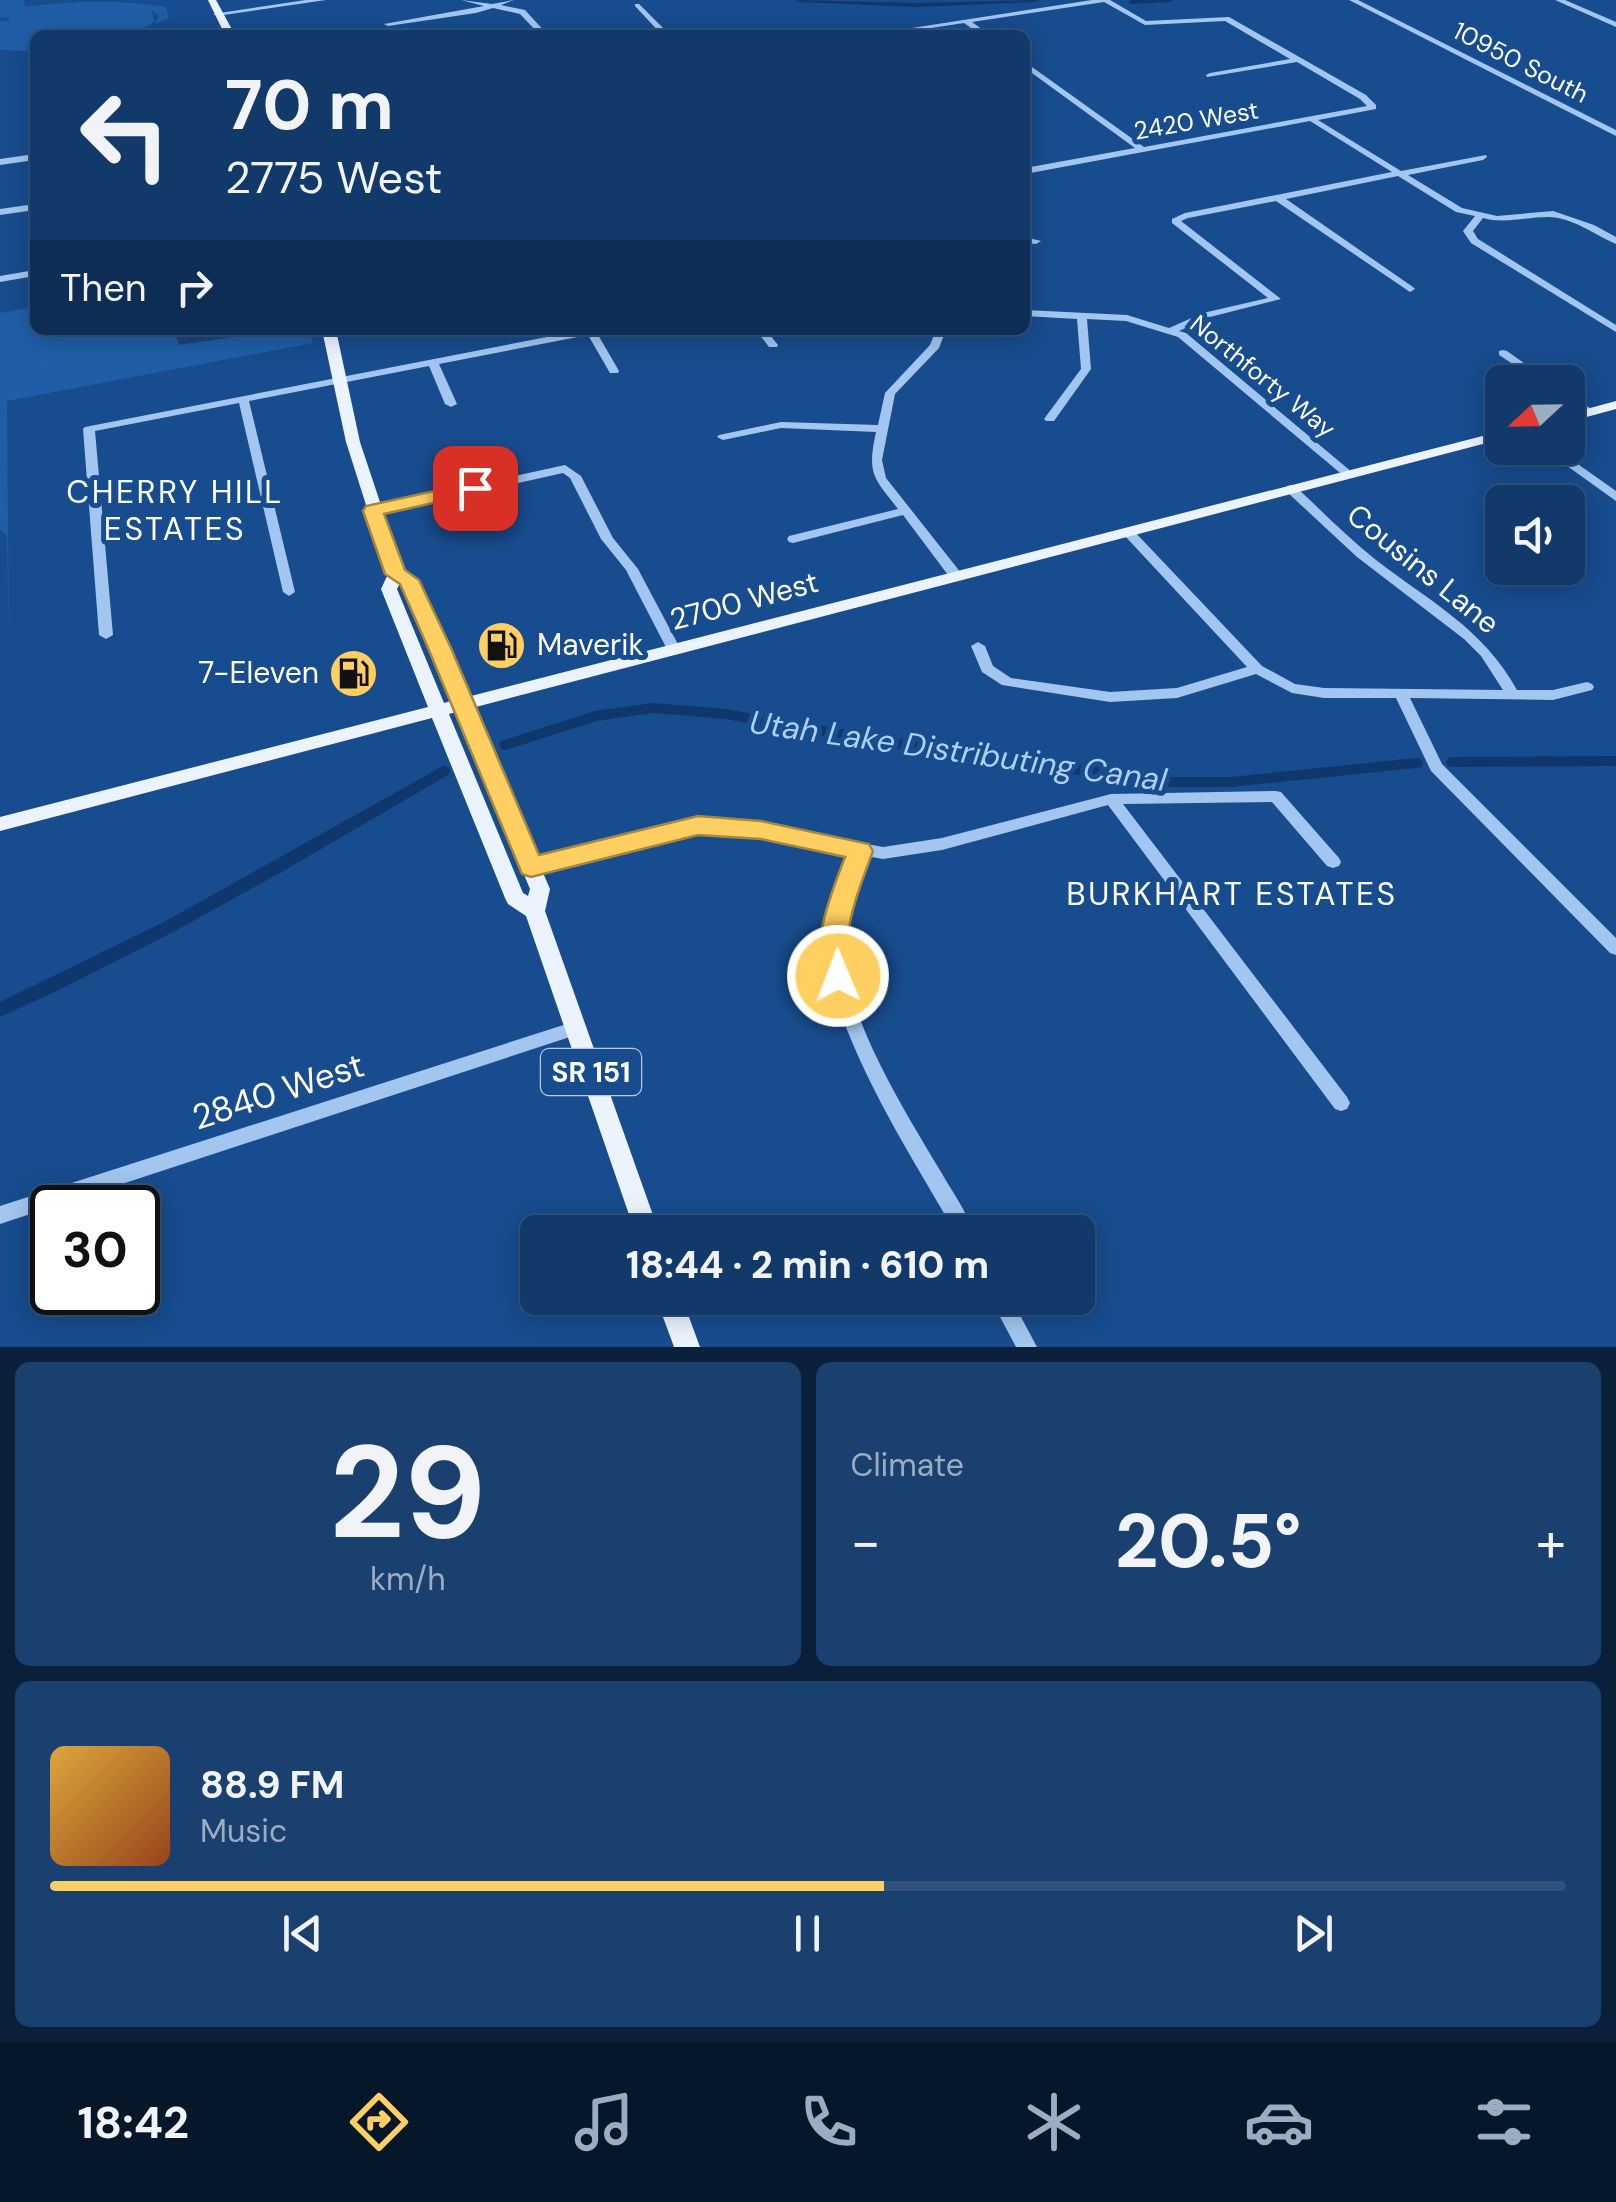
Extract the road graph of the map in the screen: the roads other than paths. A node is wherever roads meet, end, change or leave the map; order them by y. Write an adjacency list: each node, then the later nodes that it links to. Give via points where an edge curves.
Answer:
1 (212, 0): 10 (main road)
2 (322, 0): 10 (street)
3 (465, 0): 9 (street)
4 (510, 0): 9 (street)
5 (1105, 0): 11 (street); 20 (street, via 1145,23 1226,19)
6 (1354, 0): 24 (street, 10950 South)
7 (1559, 0): 13 (street)
8 (636, 4): 17 (street)
9 (495, 6): 12 (street); 16 (street, via 522,12)
10 (218, 14): 14 (main road); 15 (main road)
11 (966, 20): 18 (street); 19 (street)
12 (388, 24)
13 (1616, 25)
14 (217, 30)
15 (228, 30)
16 (539, 30)
17 (661, 30)
18 (903, 30)
19 (979, 30)
20 (1298, 60): 22 (street); 23 (street, 2420 West, via 1373,106)
21 (1030, 68): 25 (street)
22 (1210, 75)
23 (1313, 120): 25 (street, 2420 West); 30 (street)
24 (1616, 133)
25 (1143, 150): 29 (street, 2420 West)
26 (1483, 157): 30 (street)
27 (30, 158): 28 (street)
28 (0, 162)
29 (1030, 170)
30 (1400, 174): 31 (street); 34 (street)
31 (1278, 198): 38 (street); 42 (street, via 1175,221 1276,299 1207,314)
32 (30, 208): 33 (street)
33 (0, 212)
34 (1480, 216): 35 (street, via 1553,214); 41 (street, via 1468,230 1474,240)
35 (1616, 241)
36 (30, 274): 37 (street)
37 (0, 279)
38 (1410, 289)
39 (1030, 314): 40 (street, Northforty Way)
40 (1082, 316): 42 (street, Northforty Way); 60 (street, via 1086,369)
41 (1616, 329)
42 (1172, 330): 65 (street, Northforty Way)
43 (331, 335): 53 (main road, SR 151)
44 (574, 335): 50 (street)
45 (597, 335): 52 (street)
46 (765, 335): 48 (street)
47 (939, 335): 61 (street, via 890,393)
48 (773, 345)
49 (1502, 353): 51 (street)
50 (432, 362): 53 (street); 55 (street)
51 (1520, 365)
52 (614, 371)
53 (340, 380): 54 (street); 68 (main road, SR 151)
54 (243, 398): 74 (street); 75 (street, via 90,429)
55 (451, 404)
56 (1616, 405): 58 (main road)
57 (1585, 409): 58 (street)
58 (1589, 412): 59 (main road)
59 (1585, 413)
60 (1050, 420)
61 (882, 429): 62 (street, via 781,425); 69 (street, via 878,472)
62 (722, 437)
63 (1485, 438): 65 (main road, 2700 West)
64 (1572, 465): 67 (street)
65 (1348, 474): 66 (main road, 2700 West)
66 (1291, 490): 70 (main road, 2700 West); 81 (street, Cousins Lane, via 1490,657)
67 (1616, 497)
68 (373, 511): 72 (main road, SR 151); 77 (street, via 566,469 632,569)
69 (906, 511): 71 (street); 73 (street)
70 (1128, 532): 73 (main road, 2700 West); 78 (street)
71 (793, 539)
72 (396, 574): 82 (main road, SR 151, via 409,580); 83 (main road, SR 151, via 390,589)
73 (956, 576): 77 (main road, 2700 West)
74 (288, 592)
75 (106, 634)
76 (978, 646): 78 (street, via 987,670 1007,682 1110,697 1176,693)
77 (674, 650): 82 (main road, 2700 West)
78 (1257, 669): 80 (street, via 1308,692)
79 (1587, 687): 81 (street)
80 (1402, 694): 81 (street); 90 (street, via 1436,766)
81 (1512, 694)
82 (463, 706): 83 (main road, 2700 West); 88 (main road, SR 151)
83 (439, 712): 85 (main road, 2700 West); 89 (main road, SR 151, via 515,898)
84 (1111, 798): 86 (street, via 920,849); 87 (street, via 1276,796); 92 (street)
85 (0, 824)
86 (860, 851): 88 (street, via 761,830 698,826); 95 (street, via 834,939 838,976 866,1051)
87 (1334, 862)
88 (531, 867): 89 (main road, SR 151, via 540,889)
89 (534, 911): 91 (main road, SR 151)
90 (1615, 945)
91 (576, 1028): 93 (street, 2840 West); 94 (main road, SR 151)
92 (1341, 1103)
93 (0, 1215)
94 (641, 1215)
95 (956, 1215)
96 (676, 1315): 98 (main road)
97 (1009, 1315): 99 (street)
98 (687, 1347)
99 (1027, 1347)

